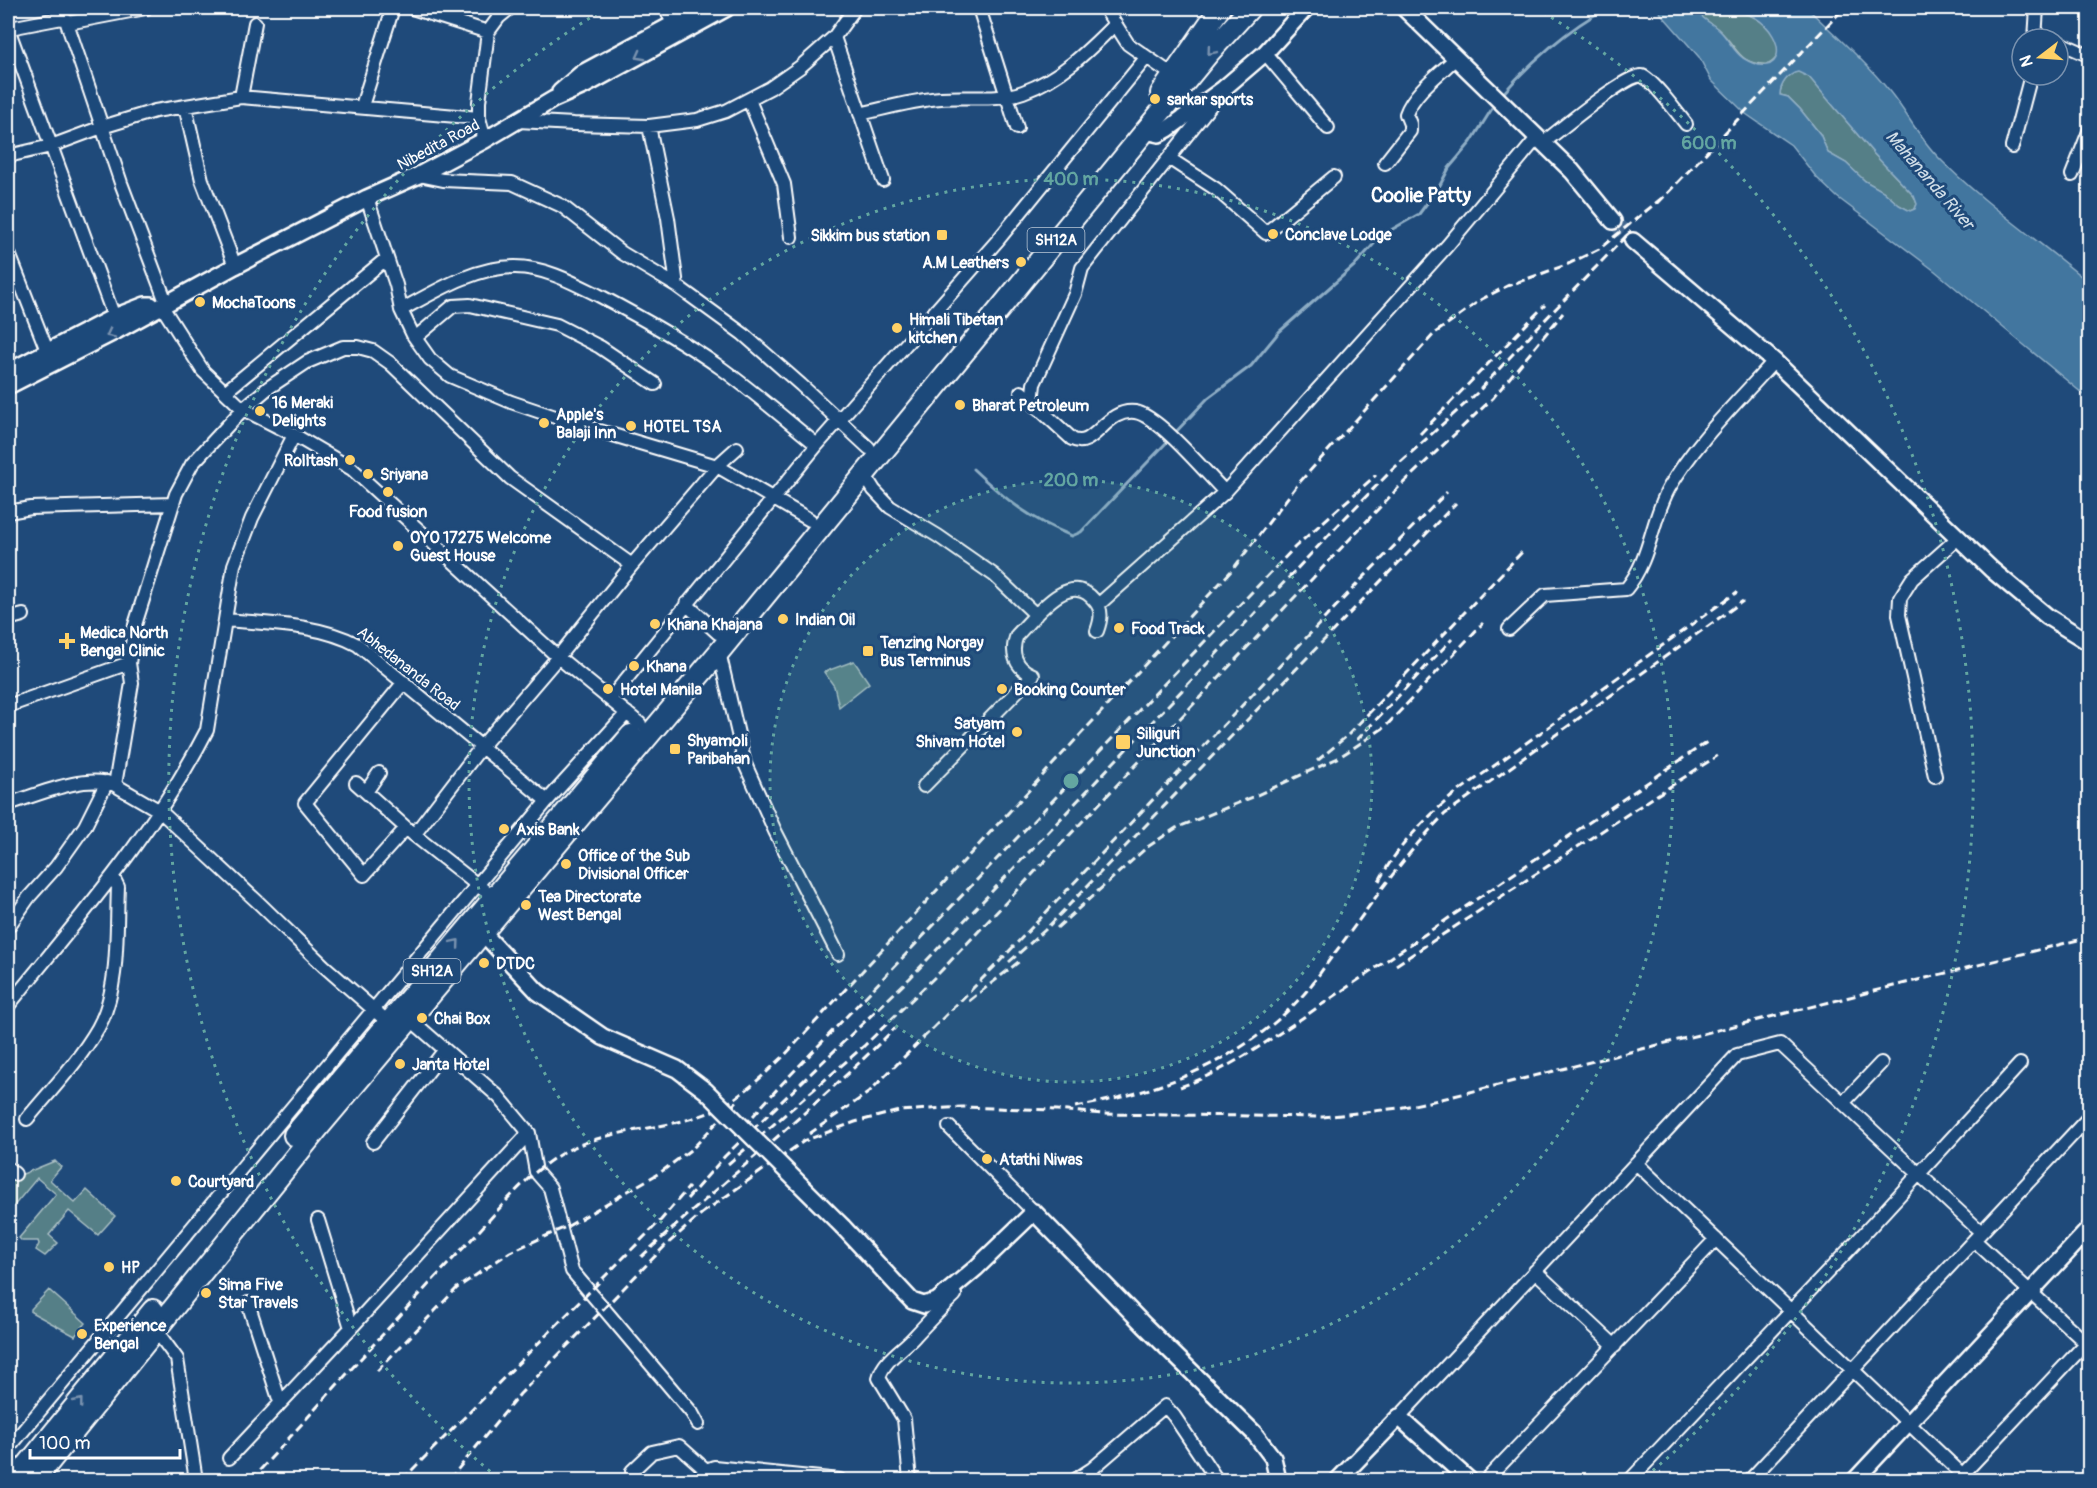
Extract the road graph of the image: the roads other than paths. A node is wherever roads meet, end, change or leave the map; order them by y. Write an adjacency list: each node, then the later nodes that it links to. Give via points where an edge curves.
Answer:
1 (146, 8): 16 (street)
2 (393, 8): 36 (street)
3 (412, 8): 22 (street)
4 (510, 8): 22 (street)
5 (666, 8): 21 (street)
6 (703, 8): 21 (street)
7 (728, 8): 21 (street, Nibedita Road)
8 (855, 8): 23 (street)
9 (979, 8): 32 (street)
10 (1105, 8): 18 (street)
11 (1220, 8): 29 (main road, SH12A)
12 (1250, 8): 46 (main road, SH12A, one-way to 46)
13 (1306, 8): 25 (street)
14 (1404, 8): 28 (street)
15 (2037, 8): 19 (street)
16 (68, 23): 20 (street, via 62,18); 42 (street)
17 (255, 23): 33 (street)
18 (1115, 24): 27 (street, via 1128,44); 32 (street, via 1062,71 1041,85)
19 (2036, 27)
20 (9, 30): 49 (street)
21 (676, 30): 39 (street, Nibedita Road)
22 (488, 32): 38 (street)
23 (834, 38): 34 (street, via 800,67); 37 (street)
24 (2070, 47): 26 (street)
25 (1265, 53): 31 (street); 44 (street)
26 (2090, 56)
27 (1146, 58): 29 (street); 79 (street, via 998,240)
28 (1455, 59): 48 (street); 53 (street, via 1410,105 1406,114 1410,131)
29 (1174, 76): 83 (main road, SH12A)
30 (2028, 87): 50 (street)
31 (1223, 89): 46 (street, via 1159,134); 52 (street)
32 (1007, 96): 37 (street, via 937,98); 43 (street)
33 (241, 97): 35 (street); 36 (street)
34 (749, 100): 41 (street, via 697,120); 60 (street, via 784,184)
35 (186, 106): 42 (street); 64 (street, via 202,180)
36 (362, 106): 38 (street)
37 (860, 114): 57 (street)
38 (479, 118): 47 (street)
39 (518, 121): 41 (street); 47 (street, Nibedita Road)
40 (1686, 124): 48 (street, via 1653,84 1639,75 1623,82)
41 (649, 126): 65 (street)
42 (102, 127): 49 (street); 66 (street)
43 (1017, 128)
44 (1328, 128)
45 (2090, 129): 55 (street)
46 (1145, 131): 85 (main road, SH12A)
47 (485, 140): 54 (street, Nibedita Road)
48 (1540, 141): 59 (street, via 1572,171); 86 (street)
49 (51, 146): 51 (street); 68 (street)
50 (2012, 147)
51 (8, 156)
52 (1170, 159): 56 (street, via 1216,189 1266,233); 77 (street, via 1082,268 1075,294 1034,384)
53 (1385, 163)
54 (419, 175): 58 (street, Nibedita Road); 65 (street, via 517,184 562,206 622,253)
55 (2072, 175)
56 (1334, 177)
57 (883, 180)
58 (367, 198): 63 (street); 64 (street, Nibedita Road)
59 (1613, 221)
60 (791, 237)
61 (1632, 241): 71 (street)
62 (8, 251): 70 (street)
63 (387, 258): 67 (street); 75 (street)
64 (235, 266): 66 (street, Nibedita Road)
65 (677, 286): 79 (street, via 744,334)
66 (164, 304): 68 (street, Nibedita Road, via 145,305); 74 (street, Nibedita Road, one-way to 74); 75 (street, via 203,371)
67 (401, 310): 69 (street); 81 (street, via 456,281 484,272 513,267 541,270 652,323 721,368)
68 (114, 317): 70 (street, Nibedita Road)
69 (415, 338): 73 (street, via 453,306 470,306 557,325 600,347); 84 (street, via 430,359 450,376 511,402)
70 (48, 353): 72 (street, Nibedita Road)
71 (1774, 361): 91 (street); 99 (street, via 1688,458 1667,490 1637,575 1626,589 1545,595)
72 (8, 372)
73 (655, 384)
74 (8, 386)
75 (225, 392): 78 (street)
76 (1021, 392): 77 (street)
77 (1032, 402): 86 (street, via 1078,441 1091,438 1113,416 1129,412 1144,415)
78 (243, 409): 80 (street); 88 (street, via 192,464); 92 (street, via 307,362 344,347 373,351 510,478)
79 (838, 419): 81 (street); 83 (street)
80 (294, 435): 98 (street, via 252,518 234,564); 103 (street, via 352,469)
81 (817, 445): 87 (street)
82 (737, 448): 84 (street)
83 (869, 448): 85 (main road, SH12A)
84 (717, 466): 87 (street); 92 (street)
85 (859, 470): 90 (main road, SH12A); 96 (street, via 890,507 994,575); 101 (main road, SH12A)
86 (1225, 492): 94 (street)
87 (773, 498): 90 (street); 93 (street)
88 (173, 504): 89 (street); 104 (street, via 135,624)
89 (8, 512)
90 (810, 520): 101 (main road, SH12A)
91 (1958, 538): 102 (street, via 2048,617); 111 (street, via 1912,579 1900,598 1899,615)
92 (632, 565): 103 (street)
93 (686, 604): 101 (street); 106 (street)
94 (1098, 605): 96 (street, via 1086,593 1069,590 1054,597); 100 (street)
95 (23, 615): 97 (street)
96 (1036, 615): 115 (street, via 1017,635 1013,651 1020,667 1033,675)
97 (8, 620)
98 (225, 620): 105 (street, Abhedananda Road, via 297,627 347,639); 120 (street, via 207,730)
99 (1509, 629)
100 (1097, 631)
101 (718, 643): 108 (main road, SH12A); 127 (street, via 745,764)
102 (2090, 643)
103 (558, 657): 106 (street); 109 (street)
104 (129, 663): 107 (street); 112 (street, via 132,683)
105 (404, 682): 109 (street, Abhedananda Road); 121 (street, via 305,803 364,875)
106 (610, 699): 108 (street)
107 (8, 706)
108 (641, 722): 114 (street); 117 (main road, SH12A); 126 (main road, SH12A)
109 (482, 746): 118 (street, Abhedananda Road); 121 (street)
110 (380, 773): 116 (street)
111 (1935, 776)
112 (111, 783): 119 (street, via 74,784); 120 (street); 125 (street, via 56,867)
113 (356, 783): 116 (street)
114 (564, 783): 117 (street); 118 (street)
115 (924, 786)
116 (366, 792): 121 (street)
117 (579, 796): 124 (main road, SH12A)
118 (547, 801): 123 (street)
119 (8, 804)
120 (160, 811): 122 (street); 129 (street)
121 (410, 832): 123 (street)
122 (113, 877): 128 (street); 136 (street, via 118,887 113,976 106,1008 83,1050)
123 (477, 885): 124 (street); 129 (street)
124 (494, 898): 130 (main road, SH12A, one-way to 124)
125 (8, 927)
126 (483, 933): 130 (main road, SH12A); 148 (street, bridge, via 538,992 603,1036 677,1069 706,1091 912,1301 924,1305 937,1302)
127 (838, 954)
128 (8, 1006)
129 (373, 1010): 130 (street); 154 (street)
130 (399, 1025): 131 (street); 153 (main road, SH12A); 157 (main road, SH12A, via 309,1117)
131 (444, 1051): 138 (street, via 499,1097); 139 (street)
132 (1881, 1063): 134 (street)
133 (2020, 1064): 141 (street)
134 (1843, 1103): 140 (street, via 1780,1044 1737,1055); 141 (street)
135 (2090, 1116): 145 (street)
136 (27, 1119)
137 (950, 1126): 142 (street)
138 (529, 1133): 152 (street); 161 (street, via 536,1172 550,1188 572,1271)
139 (373, 1142)
140 (1636, 1163): 146 (street); 147 (street)
141 (1919, 1174): 145 (street); 151 (street)
142 (1034, 1212): 148 (street); 177 (street, via 1254,1433 1273,1458)
143 (318, 1221): 152 (street)
144 (2090, 1228): 149 (street)
145 (1978, 1236): 149 (street); 158 (street)
146 (1716, 1239): 151 (street); 156 (street)
147 (1535, 1271): 156 (street); 160 (street)
148 (952, 1288): 174 (street, via 955,1296 882,1367 879,1378 904,1419)
149 (2031, 1292): 155 (street); 162 (street)
150 (248, 1303): 159 (street)
151 (1791, 1311): 158 (street); 181 (street)
152 (351, 1328): 159 (street)
153 (155, 1329): 157 (main road, SH12A); 171 (street, via 177,1359)
154 (106, 1331): 157 (street); 163 (street)
155 (2088, 1341): 168 (street)
156 (1615, 1346): 180 (street)
157 (130, 1350): 169 (main road, SH12A, one-way to 157); 170 (main road, SH12A)
158 (1852, 1370): 162 (street); 182 (street)
159 (280, 1402): 164 (street)
160 (1399, 1417): 178 (street); 179 (street)
161 (698, 1424)
162 (1908, 1424): 168 (street); 183 (street)
163 (8, 1449)
164 (229, 1458)
165 (706, 1470): 166 (street, via 679,1446 652,1452); 167 (street, via 714,1467); 172 (street)
166 (632, 1471)
167 (793, 1478): 173 (street)
168 (1965, 1478)
169 (15, 1480)
170 (35, 1480)
171 (196, 1480)
172 (696, 1480)
173 (840, 1480)
174 (910, 1480)
175 (1075, 1480): 176 (street, via 1165,1406)
176 (1217, 1480)
177 (1278, 1480)
178 (1338, 1480)
179 (1469, 1480)
180 (1486, 1480)
181 (1630, 1480)
182 (1750, 1480)
183 (1855, 1480)

